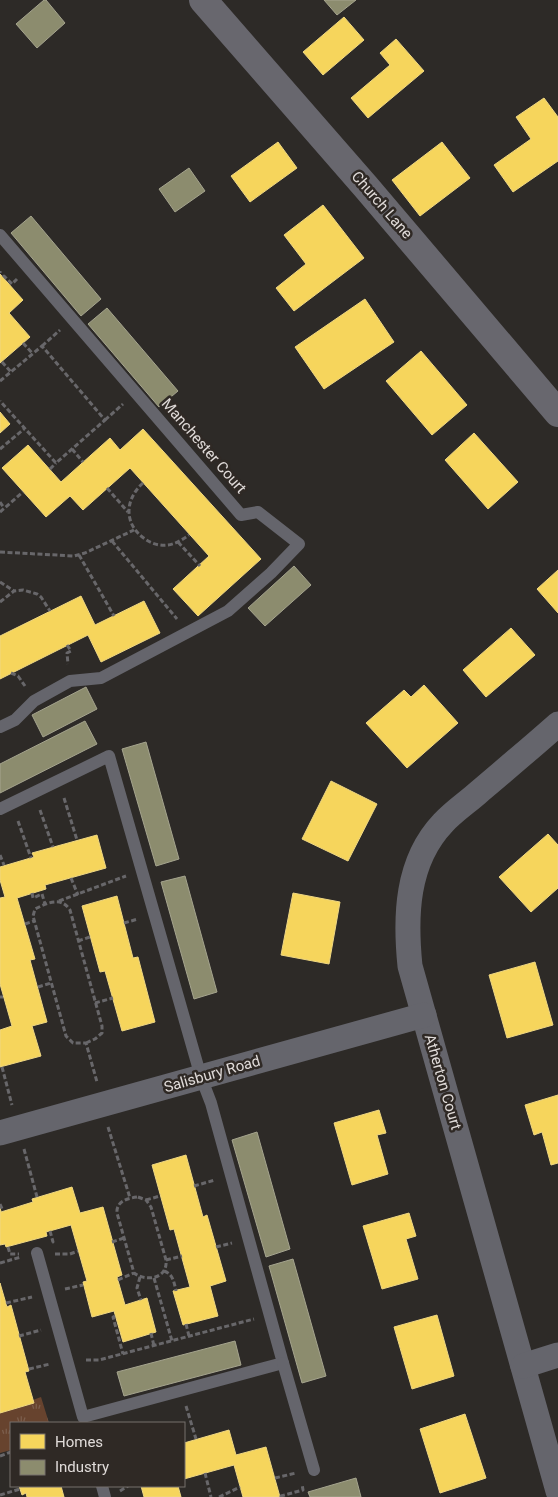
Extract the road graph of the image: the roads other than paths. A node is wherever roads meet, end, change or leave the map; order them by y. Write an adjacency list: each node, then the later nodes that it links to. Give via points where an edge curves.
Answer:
1 (203, 0): 3 (street, Church Lane)
2 (0, 235): 5 (lane, Manchester Court, via 241,515 258,512 299,544 228,611 101,678 70,681 34,701 15,720)
3 (558, 413)
4 (558, 724): 7 (street, Atherton Court, via 442,823 426,846 415,872 408,902 407,934 410,966)
5 (0, 727)
6 (0, 809): 8 (lane, via 109,756)
7 (424, 1015): 8 (street, Salisbury Road); 13 (street, Atherton Court)
8 (200, 1077): 9 (street, Salisbury Road); 12 (lane, via 211,1104)
9 (9, 1130)
10 (37, 1253): 14 (lane)
11 (558, 1355): 13 (street)
12 (283, 1362): 14 (lane); 15 (lane)
13 (523, 1366): 16 (street, Atherton Court)
14 (84, 1420)
15 (314, 1470)
16 (558, 1491)

